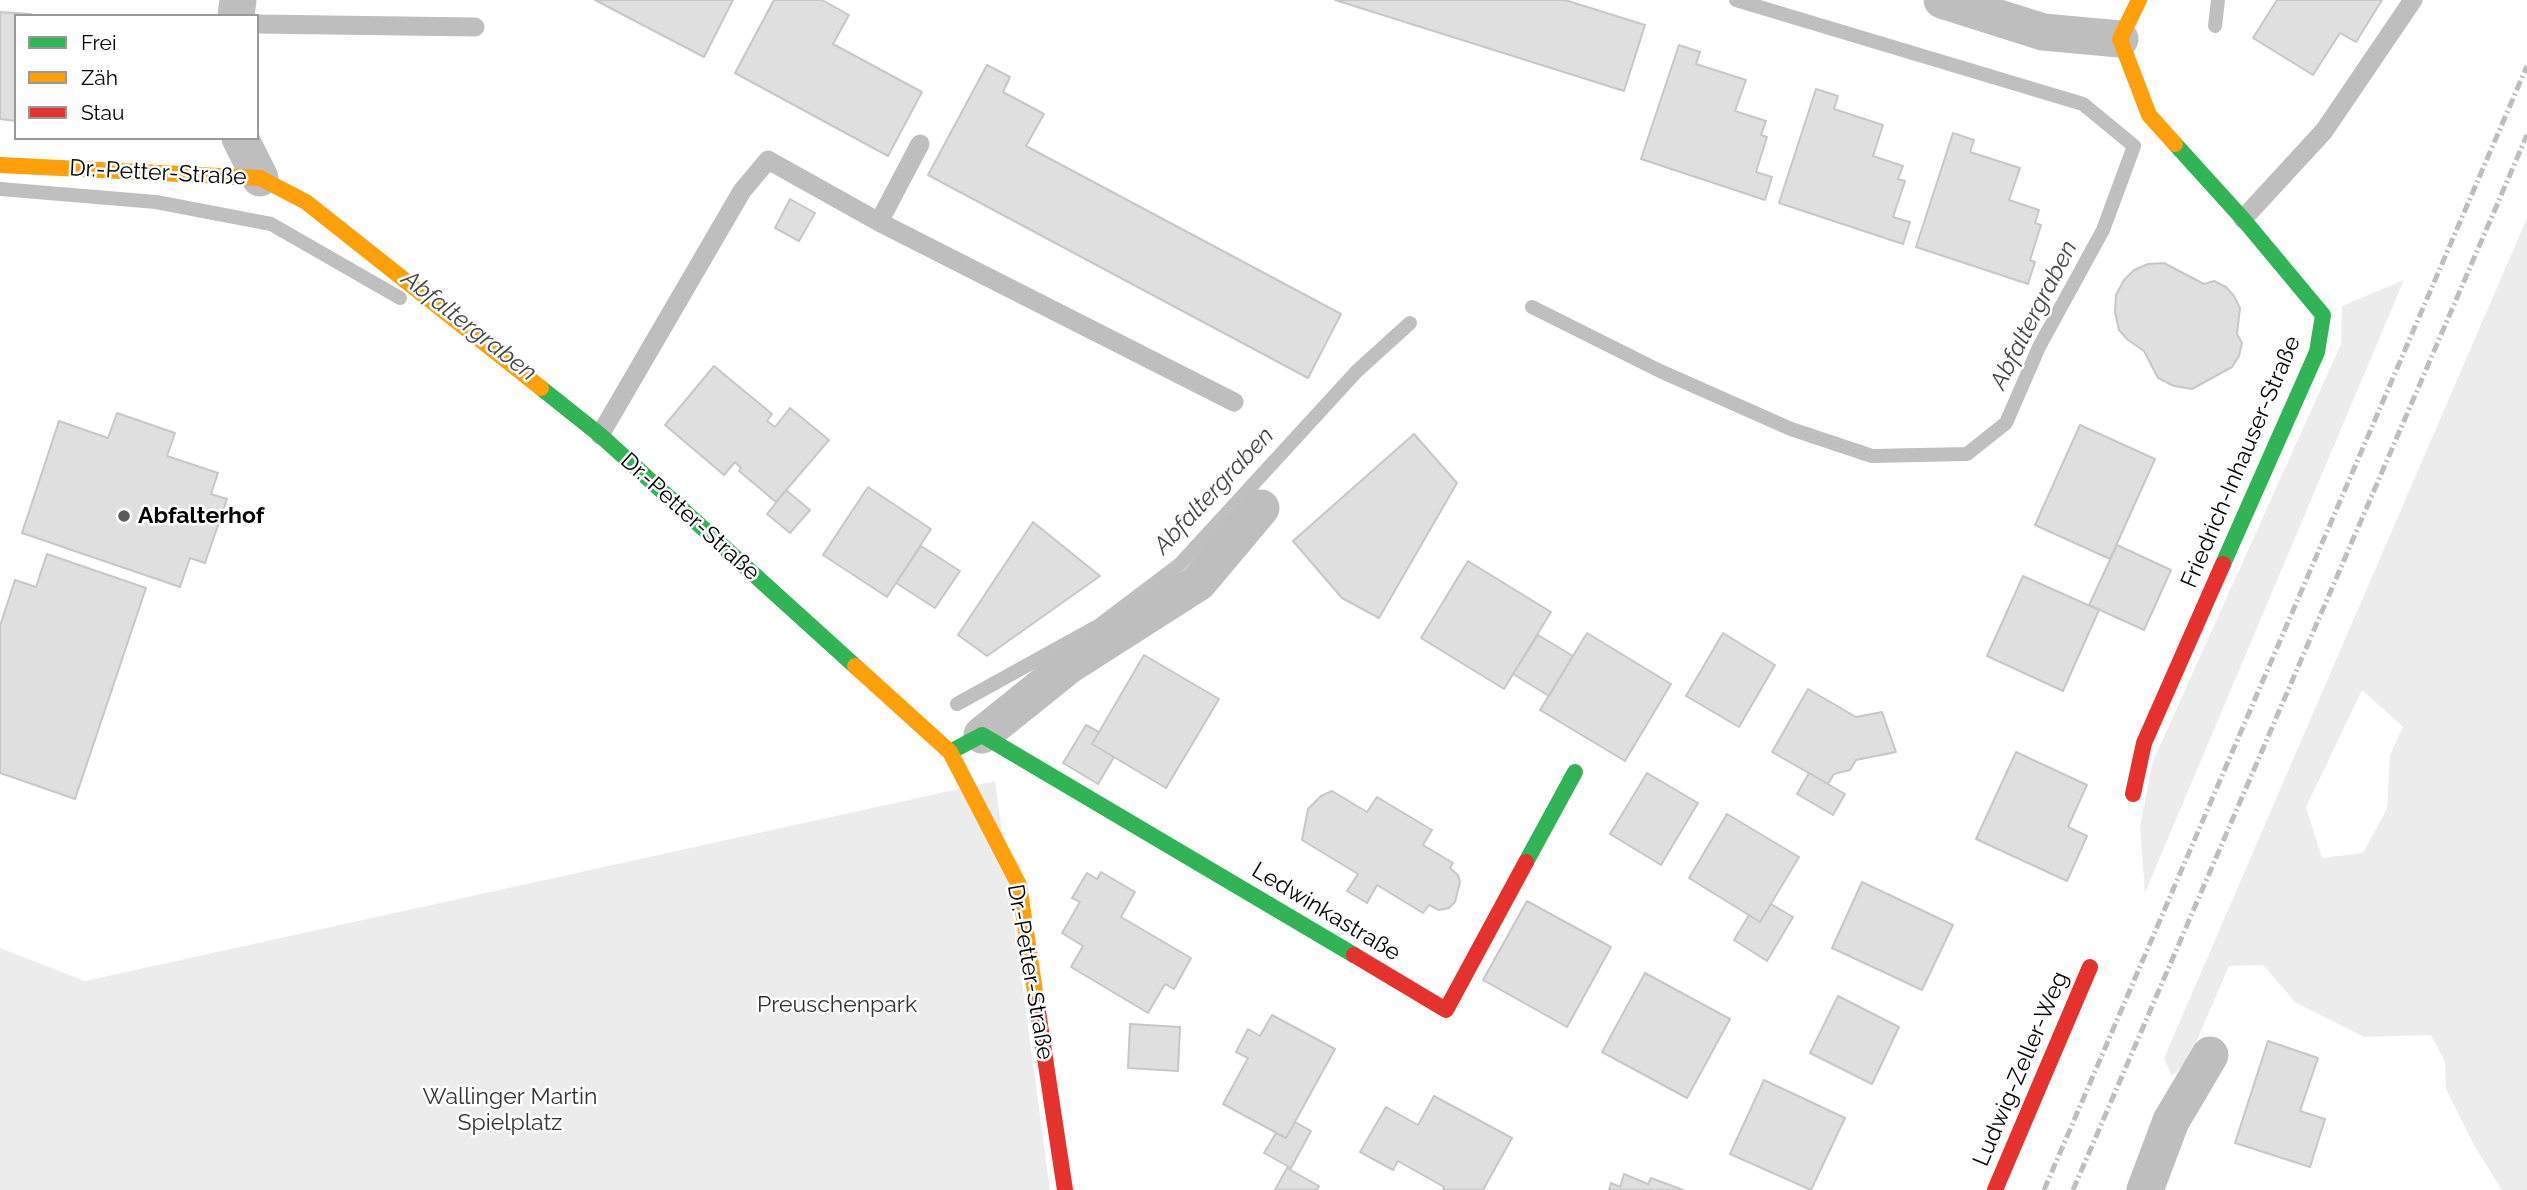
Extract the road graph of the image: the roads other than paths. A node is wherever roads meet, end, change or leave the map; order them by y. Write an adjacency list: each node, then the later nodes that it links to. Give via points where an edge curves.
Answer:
1 (1942, 0): 6 (street, via 2043,32)
2 (2139, 0): 6 (street)
3 (2413, 0): 11 (lane, via 2324,131)
4 (259, 24): 5 (lane)
5 (475, 27)
6 (2120, 39): 11 (street, Friedrich-Inhauser-Straße, via 2149,115)
7 (241, 140): 10 (street)
8 (920, 144): 12 (lane)
9 (0, 165): 10 (street, Dr.-Petter-Straße)
10 (260, 178): 14 (street, Dr.-Petter-Straße, via 306,202)
11 (2243, 219): 19 (street, Friedrich-Inhauser-Straße, via 2323,315 2317,352 2144,743)
12 (879, 222): 13 (lane); 14 (lane, via 768,160 741,191)
13 (1234, 402)
14 (600, 435): 17 (street, Dr.-Petter-Straße)
15 (1261, 508): 16 (street, via 1198,583 1068,666)
16 (982, 734): 17 (street); 18 (street, Ledwinkastraße, via 1446,1010)
17 (950, 752): 22 (street, Dr.-Petter-Straße, via 1019,885)
18 (1575, 772)
19 (2133, 794)
20 (2090, 967): 23 (street, Ludwig-Zeller-Weg)
21 (2210, 1055): 24 (street, via 2171,1121)
22 (1065, 1190)
23 (1995, 1190)
24 (2145, 1190)

